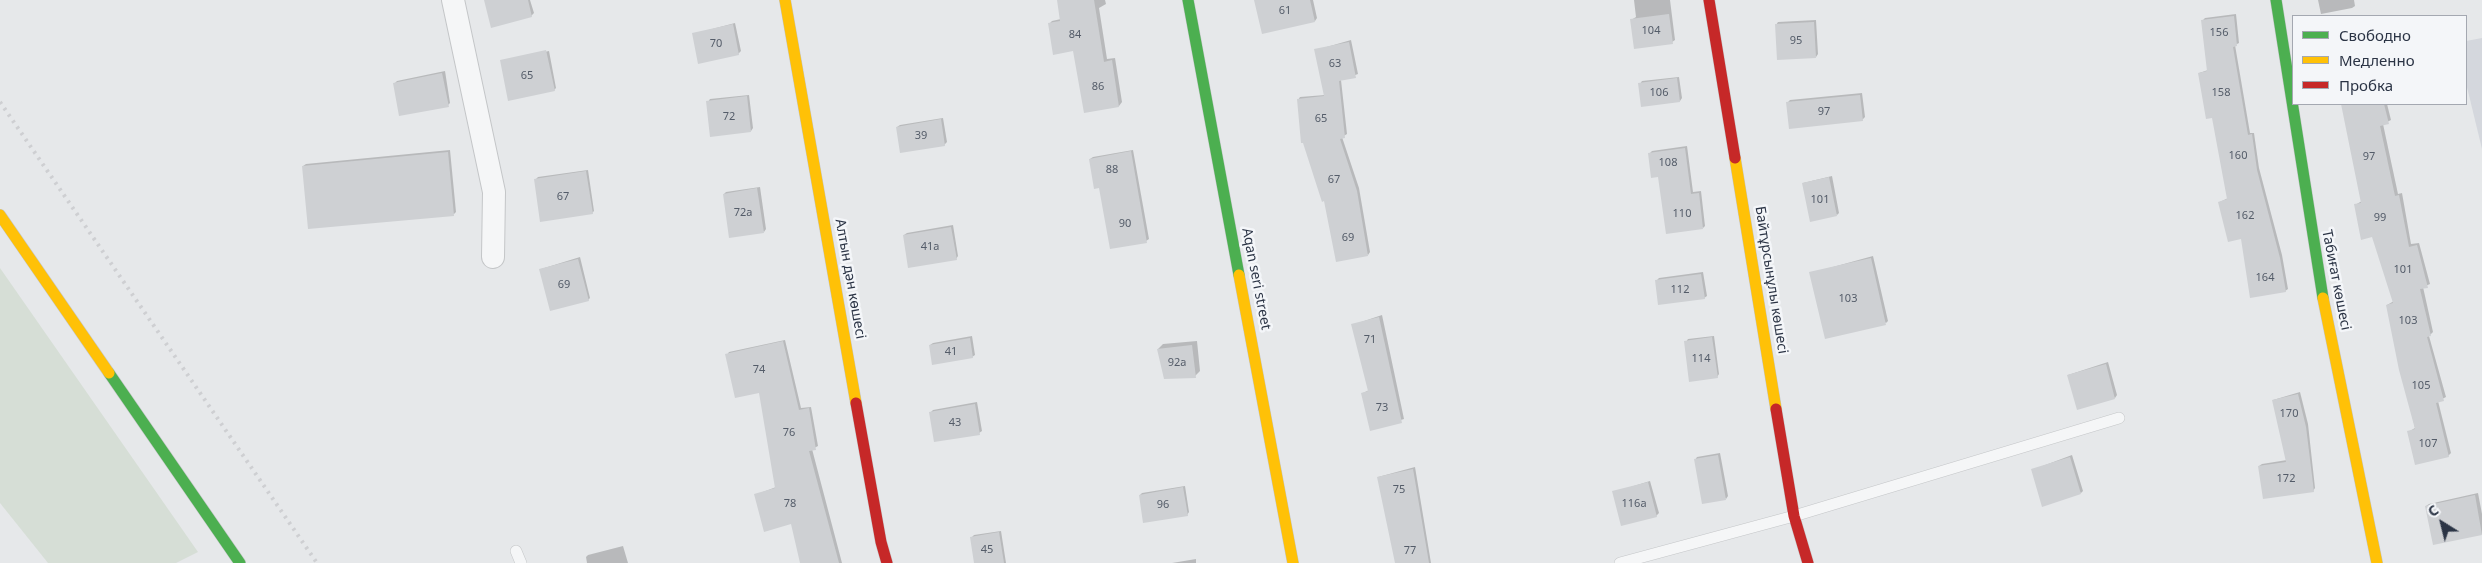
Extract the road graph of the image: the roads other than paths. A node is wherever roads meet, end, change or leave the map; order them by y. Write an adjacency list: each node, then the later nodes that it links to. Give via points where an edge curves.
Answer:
1 (453, 0): 9 (street, via 494,192)
2 (785, 0): 15 (street, Алтын дән көшесі)
3 (1188, 0): 16 (street, Aqan seri street)
4 (1709, 0): 11 (street, Байтұрсынұлы көшесі)
5 (2276, 0): 6 (street, Табиғат көшесі)
6 (2292, 103)
7 (2292, 105): 19 (street, Табиғат көшесі, via 2318,271)
8 (0, 216): 13 (street)
9 (493, 257)
10 (2119, 418): 11 (lane)
11 (1794, 516): 17 (lane); 18 (street, Байтұрсынұлы көшесі)
12 (516, 551): 14 (lane)
13 (240, 563)
14 (521, 563)
15 (887, 563)
16 (1294, 563)
17 (1620, 563)
18 (1808, 563)
19 (2377, 563)

